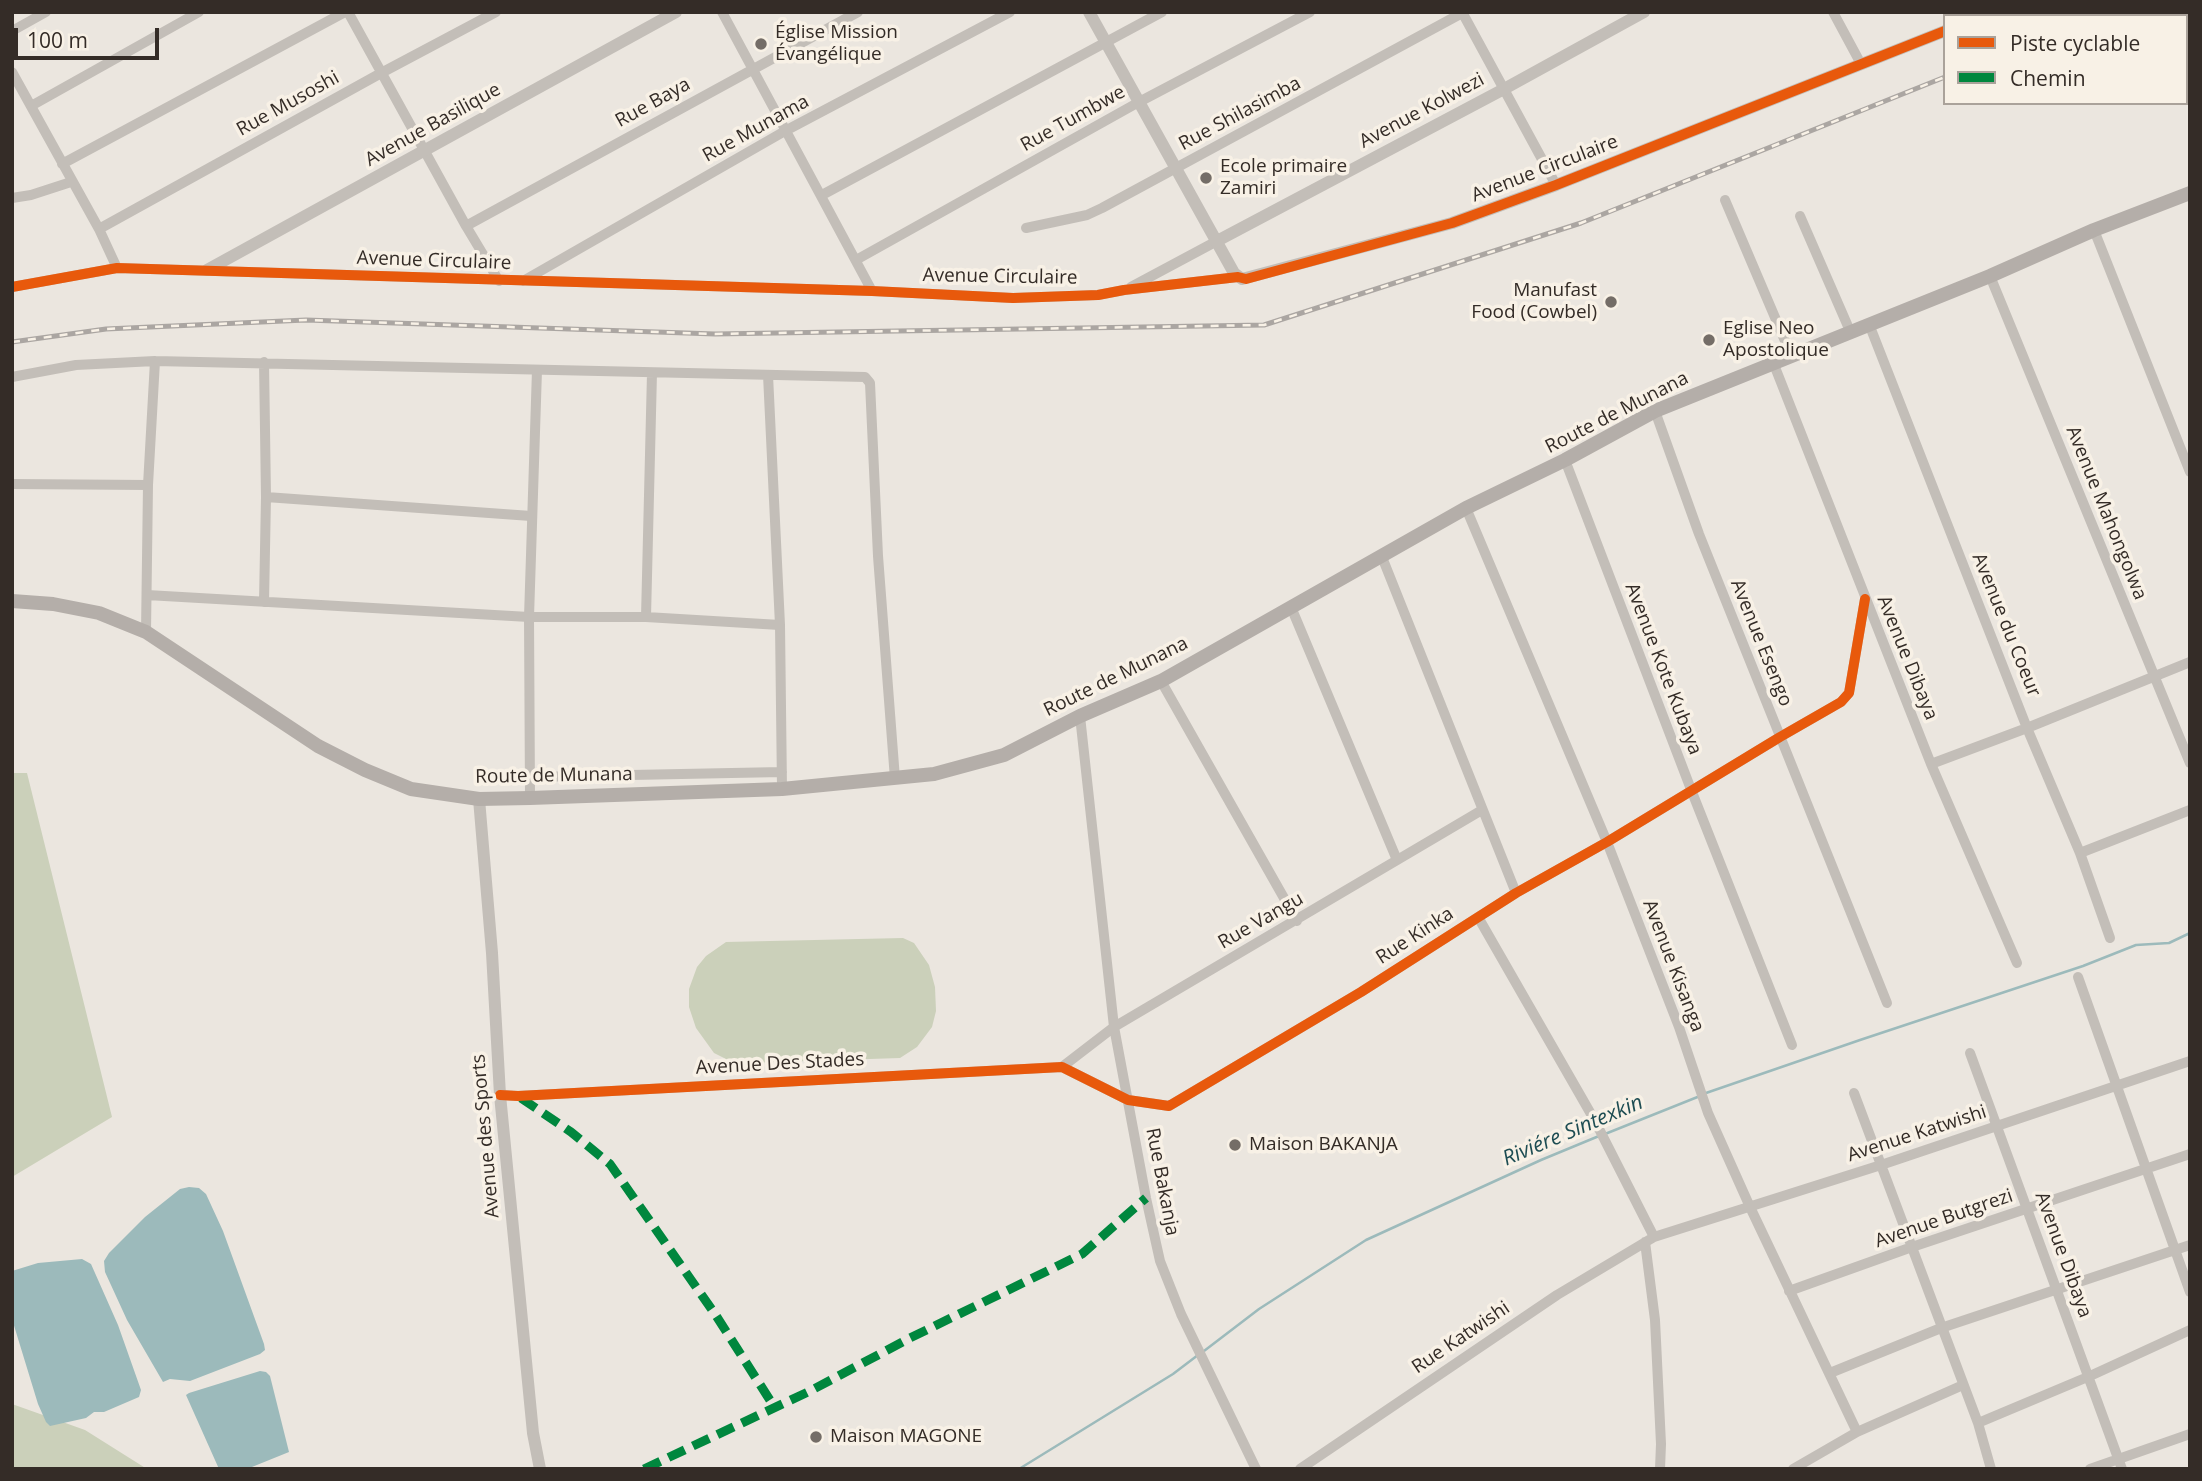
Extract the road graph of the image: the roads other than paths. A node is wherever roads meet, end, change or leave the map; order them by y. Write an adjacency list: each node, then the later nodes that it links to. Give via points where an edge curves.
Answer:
1 (46, 12): 15 (street)
2 (199, 12): 25 (street)
3 (346, 12): 21 (street); 28 (street)
4 (496, 12): 21 (street, Rue Musoshi)
5 (676, 12): 27 (street, Avenue Basilique)
6 (722, 12): 19 (street)
7 (858, 12): 19 (street, Rue Baya)
8 (1010, 12): 26 (street, Rue Munama)
9 (1089, 12): 17 (street)
10 (1162, 12): 17 (street)
11 (1310, 12): 24 (street, Rue Tumbwe)
12 (1644, 12): 23 (street, Avenue Kolwezi)
13 (1833, 12): 18 (street)
14 (1463, 13): 23 (street); 29 (street, Rue Shilasimba)
15 (12, 31)
16 (1943, 33): 18 (street, Avenue Circulaire)
17 (1107, 42): 24 (street); 33 (street)
18 (1861, 64): 31 (street, Avenue Circulaire)
19 (753, 69): 26 (street); 37 (street, Rue Baya)
20 (12, 72): 22 (street)
21 (383, 72): 27 (street); 39 (street, Rue Musoshi)
22 (16, 86): 25 (street)
23 (1504, 89): 31 (street); 41 (street, Avenue Kolwezi)
24 (1139, 102): 29 (street); 42 (street, Rue Tumbwe)
25 (31, 106): 28 (street)
26 (785, 131): 33 (street); 48 (street, Rue Munama)
27 (425, 152): 37 (street); 44 (street, Avenue Basilique)
28 (62, 164): 30 (street)
29 (1176, 168): 38 (street, Rue Shilasimba, via 1087,215); 41 (street)
30 (71, 182): 34 (street); 39 (street)
31 (1556, 185): 46 (street, Avenue Circulaire, via 1452,223 1246,279)
32 (2190, 193): 40 (main road, Route de Munana)
33 (822, 195): 42 (street)
34 (12, 198)
35 (1725, 200): 54 (street)
36 (1800, 216): 53 (street)
37 (466, 226): 47 (street)
38 (1026, 228)
39 (99, 229): 43 (street)
40 (2094, 230): 45 (main road, Route de Munana); 64 (street)
41 (1217, 241): 46 (street); 50 (street)
42 (856, 260): 51 (street)
43 (117, 268): 44 (street, Avenue Circulaire); 49 (street, Avenue Circulaire)
44 (207, 270): 47 (street, Avenue Circulaire)
45 (1990, 276): 52 (main road, Route de Munana); 81 (street, Avenue Mahongolwa)
46 (1238, 277): 50 (street, Avenue Circulaire)
47 (499, 281): 48 (street, Avenue Circulaire)
48 (522, 281): 51 (street, Avenue Circulaire)
49 (12, 287)
50 (1124, 290): 51 (street, Avenue Circulaire, via 1013,298)
51 (872, 291)
52 (1869, 324): 53 (main road, Route de Munana); 84 (street, Avenue du Coeur)
53 (1850, 331): 54 (main road, Route de Munana)
54 (1791, 355): 57 (main road, Route de Munana)
55 (155, 361): 56 (street); 61 (street, via 76,365); 66 (street)
56 (264, 362): 58 (street); 67 (street)
57 (1773, 362): 62 (main road, Route de Munana); 72 (street, Avenue Dibaya)
58 (537, 370): 59 (street); 69 (street)
59 (652, 373): 60 (street); 77 (street)
60 (768, 375): 78 (street); 90 (street, via 865,377 870,383)
61 (12, 377)
62 (1655, 411): 63 (main road, Route de Munana); 85 (street, Avenue Esengo)
63 (1566, 460): 68 (main road, Route de Munana); 92 (street, Avenue Kote Kubaya)
64 (2190, 472)
65 (12, 484): 66 (street)
66 (148, 485): 71 (street)
67 (266, 497): 69 (street); 74 (street)
68 (1466, 508): 70 (main road, Route de Munana); 97 (street, Avenue Kisanga)
69 (531, 516): 76 (street)
70 (1382, 556): 75 (main road, Route de Munana); 95 (street)
71 (147, 595): 74 (street); 79 (street)
72 (1865, 598): 85 (street, Rue Kinka, via 1849,693); 87 (street, Avenue Dibaya)
73 (12, 601): 79 (main road, Route de Munana, via 99,613)
74 (264, 602): 76 (street)
75 (1292, 607): 82 (main road, Route de Munana); 99 (street)
76 (529, 617): 77 (street); 89 (street)
77 (646, 617): 78 (street)
78 (780, 625): 88 (street)
79 (146, 632): 94 (main road, Route de Munana, via 318,746 365,770 411,789)
80 (2190, 662): 81 (street)
81 (2154, 677): 84 (street); 86 (street, Avenue Mahongolwa)
82 (1161, 681): 83 (main road, Route de Munana); 102 (street)
83 (1080, 716): 90 (main road, Route de Munana, via 1004,755 934,774); 107 (street, Rue Bakanja)
84 (2027, 728): 87 (street); 98 (street, Avenue du Coeur)
85 (1780, 737): 92 (street, Rue Kinka); 106 (street, Avenue Esengo)
86 (2190, 763)
87 (1931, 764): 104 (street, Avenue Dibaya)
88 (782, 772): 89 (street); 91 (street)
89 (530, 777): 93 (street)
90 (894, 779): 91 (main road, Route de Munana)
91 (782, 789): 93 (main road, Route de Munana)
92 (1692, 792): 97 (street, Rue Kinka); 108 (street, Avenue Kote Kubaya)
93 (530, 798): 94 (main road, Route de Munana)
94 (478, 799): 114 (street, Avenue des Sports)
95 (1482, 810): 99 (street, Rue Vangu); 100 (street)
96 (2190, 810): 98 (street)
97 (1607, 842): 100 (street, Rue Kinka); 120 (street, Avenue Kisanga, via 1709,1113)
98 (2080, 853): 103 (street, Avenue du Coeur)
99 (1397, 860): 102 (street, Rue Vangu)
100 (1516, 893): 101 (street, Rue Kinka)
101 (1478, 917): 115 (street, Rue Kinka, via 1178,1102 1159,1106); 122 (street, via 1588,1110)
102 (1297, 921): 107 (street, Rue Vangu)
103 (2110, 939)
104 (2017, 963)
105 (2078, 977): 112 (street)
106 (1887, 1003)
107 (1114, 1027): 111 (street, Rue Vangu); 115 (street, Rue Bakanja)
108 (1792, 1045)
109 (1970, 1053): 116 (street, Avenue Dibaya)
110 (2190, 1061): 112 (street, Avenue Katwishi)
111 (1062, 1067): 114 (street, Avenue Des Stades); 115 (street, Rue Kinka)
112 (2116, 1087): 116 (street, Avenue Katwishi); 119 (street)
113 (1854, 1093): 118 (street)
114 (500, 1095): 138 (street, Avenue des Sports)
115 (1128, 1100): 139 (street, Rue Bakanja, via 1160,1261)
116 (1998, 1126): 118 (street, Avenue Katwishi); 121 (street, Avenue Dibaya)
117 (2190, 1154): 119 (street, Avenue Butgrezi)
118 (1881, 1165): 120 (street, Avenue Katwishi); 124 (street)
119 (2145, 1168): 121 (street, Avenue Butgrezi); 125 (street)
120 (1750, 1207): 122 (street, Avenue Katwishi); 127 (street, Avenue Kisanga)
121 (2028, 1209): 124 (street, Avenue Butgrezi); 126 (street, Avenue Dibaya)
122 (1649, 1240): 140 (street, Rue Katwishi, via 1557,1295); 141 (street)
123 (2190, 1245): 125 (street)
124 (1912, 1247): 127 (street, Avenue Butgrezi); 129 (street)
125 (2174, 1250): 126 (street); 128 (street)
126 (2057, 1289): 129 (street); 132 (street, Avenue Dibaya)
127 (1789, 1291): 131 (street, Avenue Kisanga)
128 (2190, 1292)
129 (1941, 1328): 131 (street); 133 (street)
130 (2190, 1330): 132 (street)
131 (1830, 1373): 135 (street, Avenue Kisanga)
132 (2090, 1376): 134 (street); 137 (street, Avenue Dibaya)
133 (1963, 1385): 134 (street); 135 (street)
134 (1978, 1423): 143 (street)
135 (1857, 1432): 142 (street)
136 (2190, 1434): 137 (street)
137 (2120, 1464): 144 (street)
138 (540, 1469)
139 (1256, 1469)
140 (1300, 1469)
141 (1660, 1469)
142 (1793, 1469)
143 (1991, 1469)
144 (2090, 1469)

